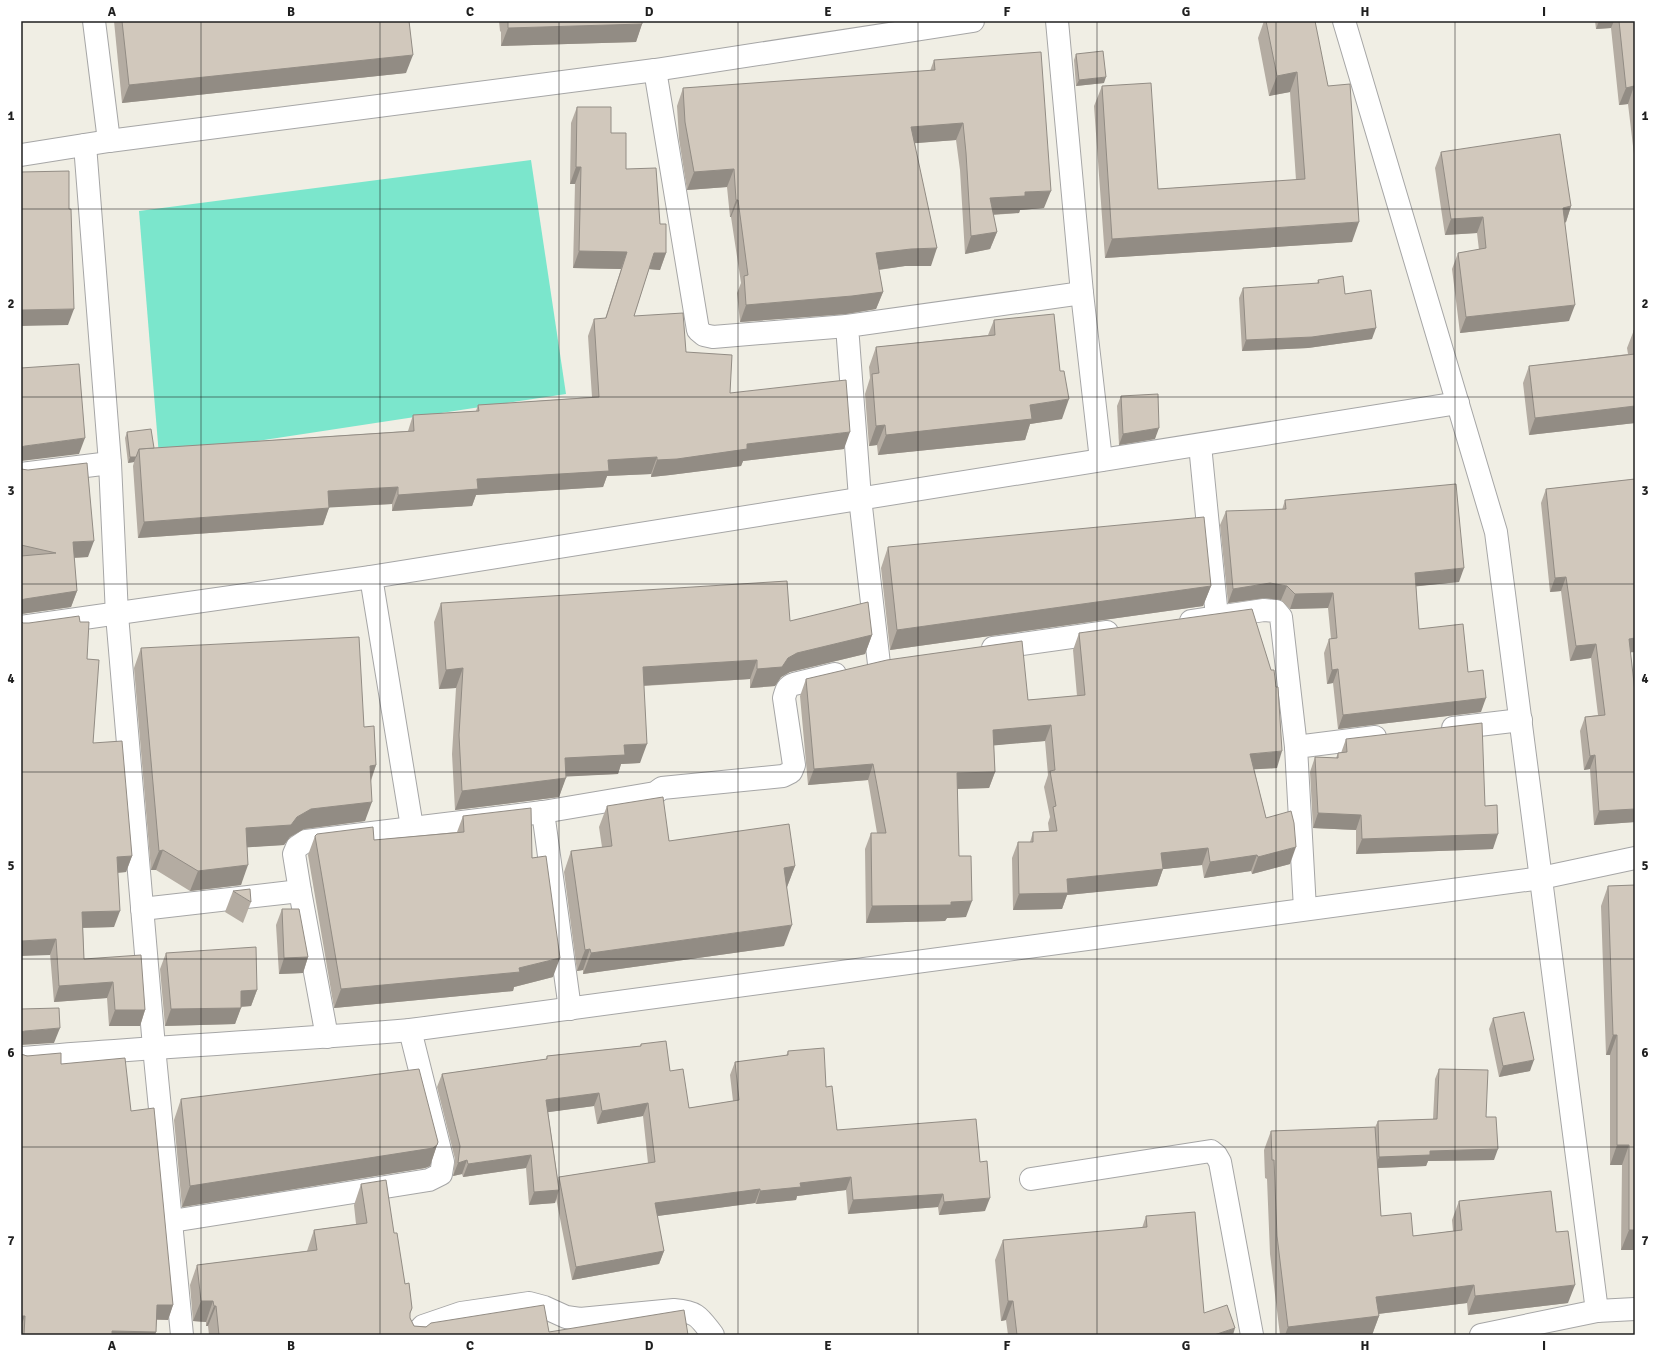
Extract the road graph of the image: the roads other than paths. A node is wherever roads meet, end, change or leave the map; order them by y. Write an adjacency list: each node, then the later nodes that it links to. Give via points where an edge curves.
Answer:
1 (94, 21): 6 (street)
2 (973, 21): 5 (street)
3 (1057, 21): 9 (street)
4 (1344, 21): 11 (street)
5 (655, 70): 6 (street); 10 (street, via 698,330 713,337)
6 (109, 141): 7 (street)
7 (85, 145): 8 (street); 14 (street)
8 (21, 155)
9 (1082, 293): 10 (street); 13 (street)
10 (847, 326): 16 (street)
11 (1458, 402): 12 (street); 24 (street, via 1496,532)
12 (1200, 445): 13 (street); 19 (street)
13 (1101, 460): 16 (street)
14 (110, 463): 15 (street); 18 (street)
15 (21, 474)
16 (860, 498): 17 (street); 28 (street, via 887,663 790,685 784,698 794,765 791,772 783,776 662,788 655,793)
17 (370, 577): 18 (street); 29 (street)
18 (117, 615): 21 (street); 33 (street)
19 (1217, 617): 20 (street); 27 (street, via 1264,610 1276,611 1281,617)
20 (1170, 624)
21 (21, 627)
22 (1130, 629): 23 (street)
23 (973, 651)
24 (1521, 720): 25 (street); 31 (street)
25 (1435, 730)
26 (1397, 735): 27 (street)
27 (1296, 747): 34 (street)
28 (543, 812): 29 (street); 35 (street)
29 (412, 827): 32 (street, via 306,841 294,854)
30 (1635, 858): 31 (street)
31 (1541, 878): 34 (street); 43 (street)
32 (300, 891): 33 (street); 37 (street)
33 (142, 909): 38 (street)
34 (1305, 909): 35 (street)
35 (570, 1009): 36 (street)
36 (410, 1030): 37 (street); 41 (street, via 443,1162 441,1174 430,1180)
37 (327, 1037): 38 (street)
38 (154, 1047): 39 (street); 41 (street)
39 (21, 1058)
40 (1031, 1179): 47 (street, via 1211,1151 1220,1162)
41 (172, 1221): 44 (street)
42 (1635, 1309): 43 (street)
43 (1598, 1311): 48 (street)
44 (182, 1335)
45 (415, 1335): 46 (street, via 424,1326 461,1313 529,1303 566,1317 580,1319 682,1311 698,1316)
46 (713, 1335)
47 (1252, 1335)
48 (1481, 1335)

